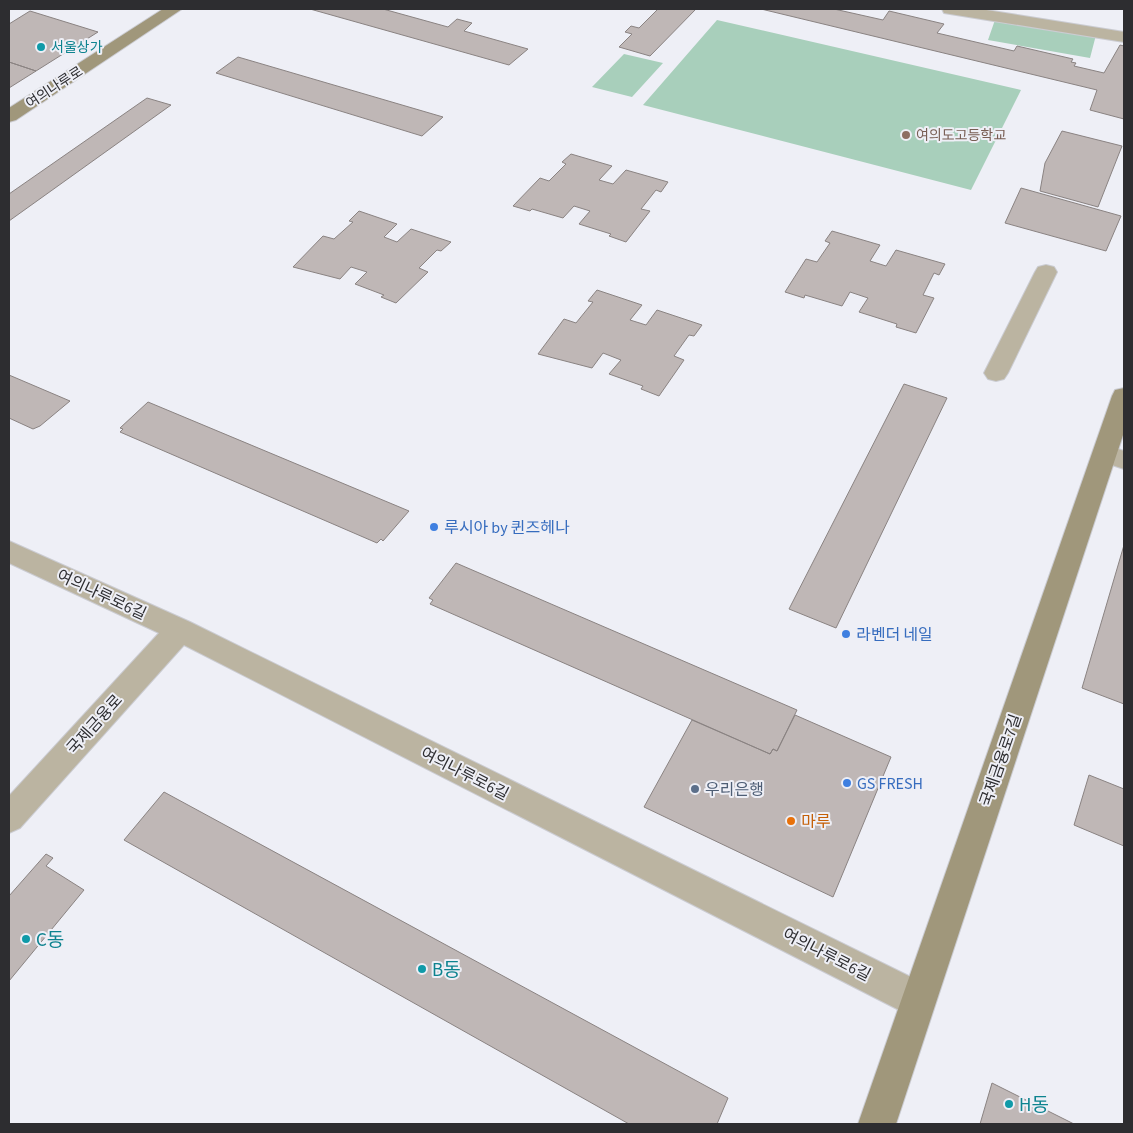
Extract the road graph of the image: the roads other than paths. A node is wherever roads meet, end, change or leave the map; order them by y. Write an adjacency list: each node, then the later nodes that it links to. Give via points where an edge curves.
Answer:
1 (174, 9): 4 (street, 여의나루로)
2 (950, 9): 3 (street)
3 (1124, 37)
4 (9, 116)
5 (1046, 272): 6 (street)
6 (996, 372)
7 (1124, 396): 8 (street, 국제금융로7길)
8 (1115, 457): 12 (street, 국제금융로7길)
9 (9, 551): 10 (street, 여의나루로6길)
10 (180, 630): 11 (street, 국제금융로); 12 (street, 여의나루로6길)
11 (9, 818)
12 (918, 1000): 13 (street, 국제금융로7길)
13 (877, 1124)

